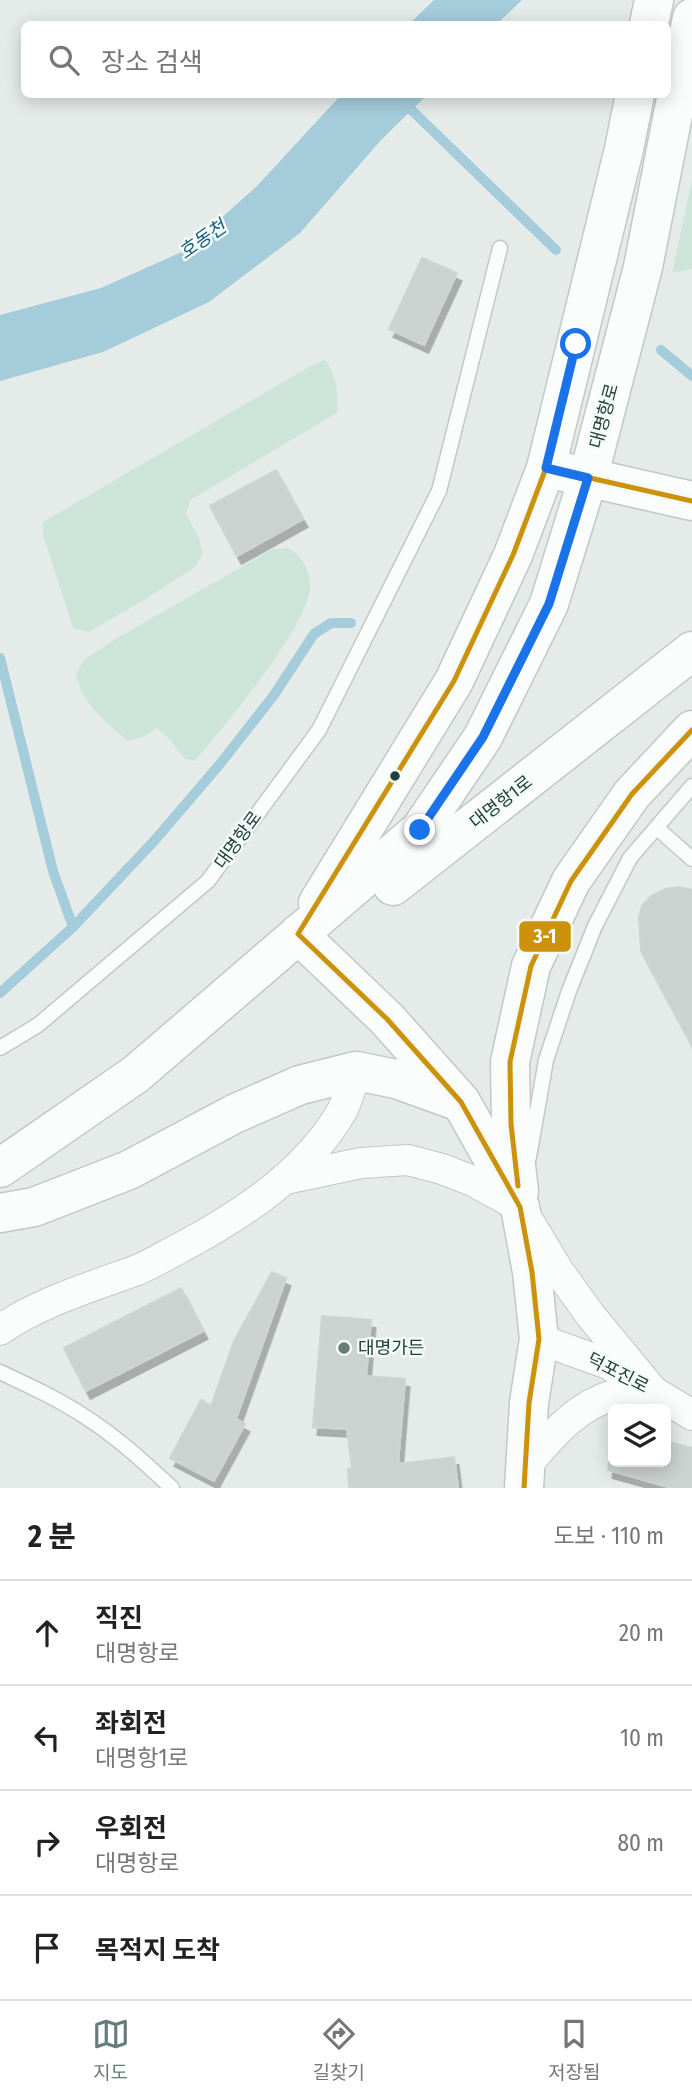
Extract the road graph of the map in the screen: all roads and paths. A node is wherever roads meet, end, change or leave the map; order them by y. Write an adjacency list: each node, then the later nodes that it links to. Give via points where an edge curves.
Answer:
1 (654, 0): 3 (main road)
2 (692, 18): 7 (main road, 대명항로, via 643,267)
3 (650, 21)
4 (634, 98): 6 (main road, 대명항로)
5 (500, 248): 15 (lane, 대명항로, via 439,491 319,730 208,881 38,1025)
6 (546, 468): 7 (main road); 14 (main road, 대명항로, via 513,555 454,681)
7 (588, 478): 8 (main road); 14 (main road, 대명항로, via 549,604 483,737 420,830)
8 (692, 501)
9 (692, 651): 14 (main road, 대명항1로, via 370,904)
10 (692, 730): 20 (main road, via 632,794 571,881 531,966 510,1062 510,1124)
11 (692, 786): 12 (lane)
12 (657, 828): 13 (lane); 20 (lane, via 630,858 569,991 546,1060)
13 (692, 859)
14 (298, 934): 17 (main road, via 387,1019); 18 (main road, 대명항로, via 136,1074)
15 (0, 1048)
16 (356, 1070): 17 (main road); 19 (street, via 343,1109 320,1143); 21 (main road, via 300,1085 234,1114 130,1170 34,1207)
17 (461, 1102): 20 (main road)
18 (0, 1168)
19 (285, 1179): 20 (street, via 361,1163 408,1160 473,1181); 22 (street, via 222,1226 141,1268)
20 (520, 1207): 23 (main road); 25 (street, via 584,1307)
21 (0, 1213)
22 (0, 1330)
23 (539, 1339): 25 (street, 덕포진로, via 608,1364); 27 (main road)
24 (0, 1372): 28 (lane, via 88,1418)
25 (652, 1390): 26 (street, 덕포진로); 27 (street, via 615,1394 587,1405 559,1428)
26 (692, 1415)
27 (525, 1477)
28 (172, 1488)

